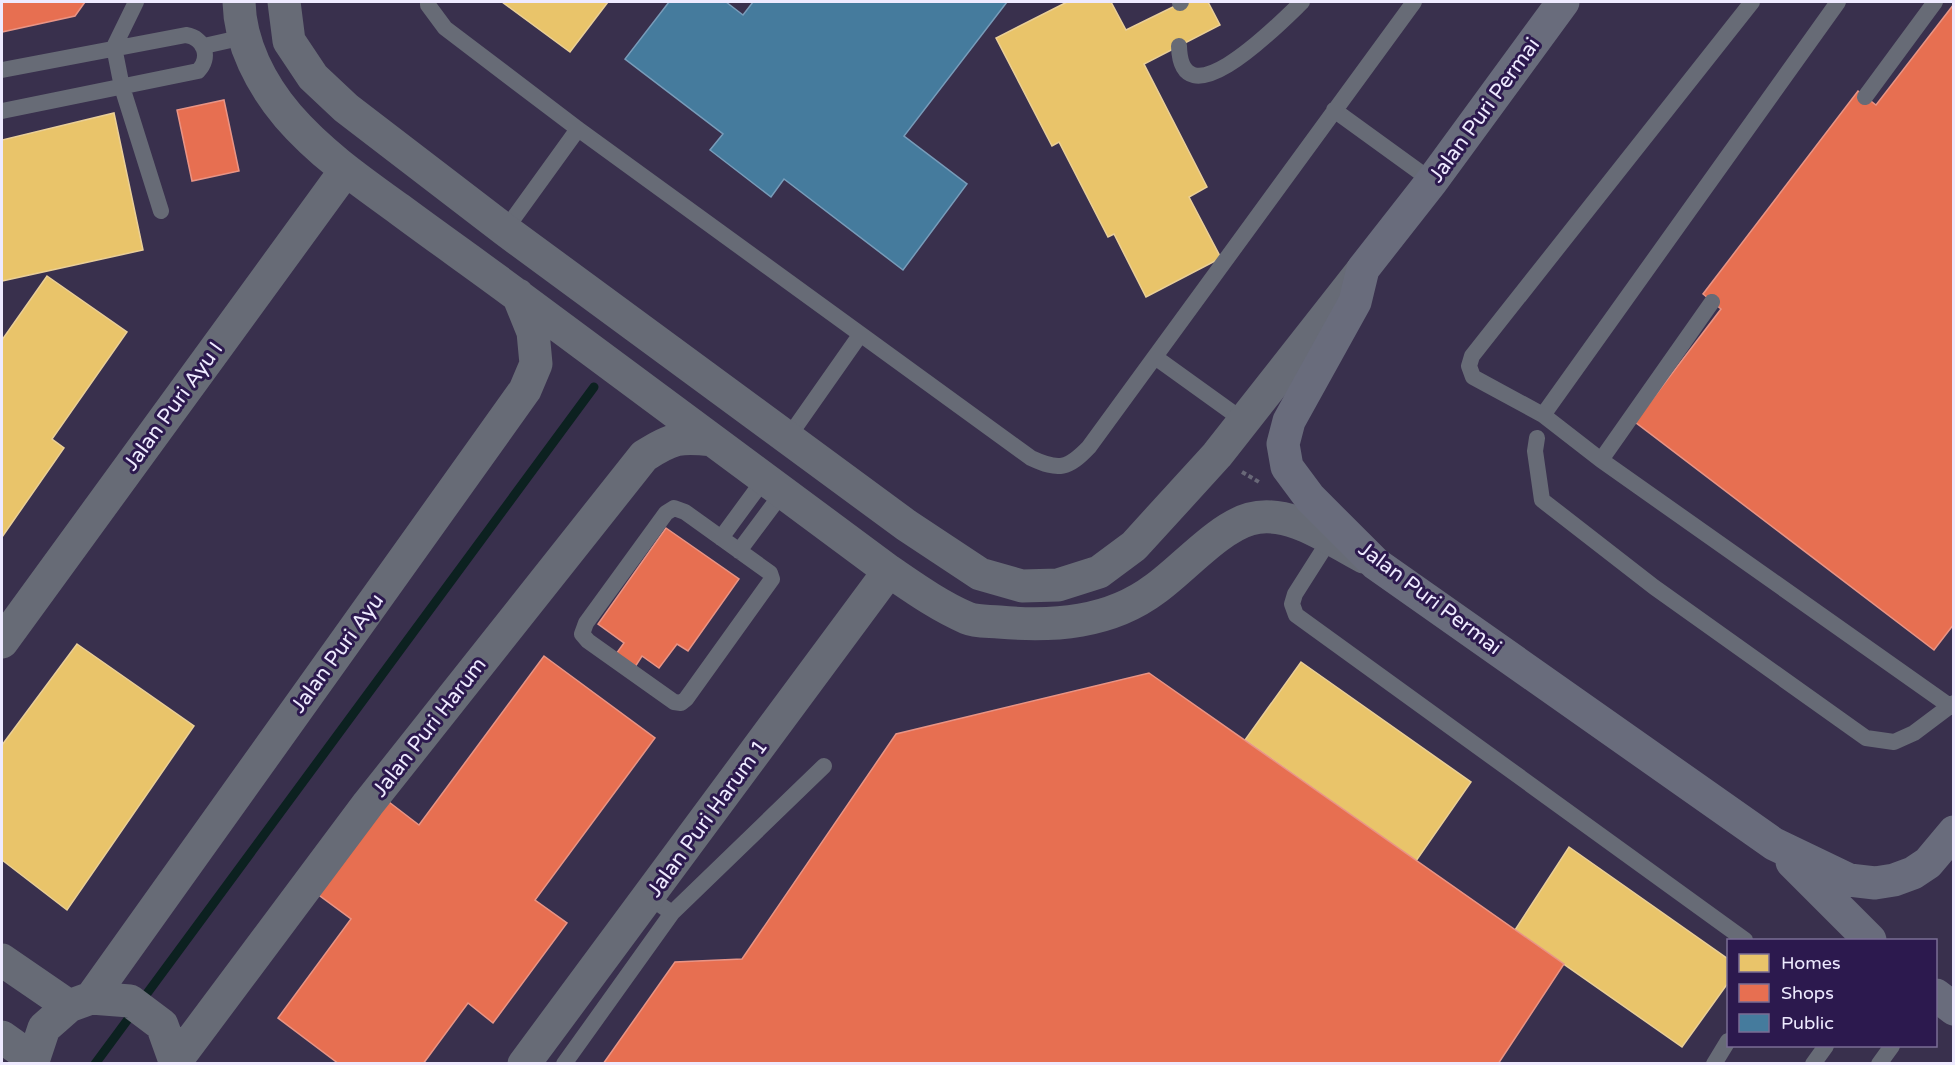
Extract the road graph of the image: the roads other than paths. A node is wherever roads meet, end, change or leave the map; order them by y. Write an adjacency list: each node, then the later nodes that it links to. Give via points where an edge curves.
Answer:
1 (136, 2): 14 (lane)
2 (239, 2): 11 (street)
3 (284, 2): 24 (street, via 289,41 313,77 346,108)
4 (428, 2): 20 (lane, via 445,28)
5 (1302, 2): 13 (lane, via 1229,65 1212,74 1195,76 1184,71)
6 (1414, 2): 18 (lane)
7 (1563, 2): 22 (main road, Jalan Puri Permai)
8 (1752, 2): 31 (lane, via 1472,356 1469,366 1473,376)
9 (1838, 2): 31 (lane)
10 (1935, 2): 17 (lane)
11 (244, 37): 12 (lane); 21 (street, via 266,87 288,116)
12 (204, 46): 14 (lane, via 194,36 186,35); 16 (lane, via 206,57 198,71)
13 (1179, 46)
14 (114, 47): 15 (lane); 16 (lane)
15 (2, 70)
16 (122, 87): 19 (lane); 23 (lane)
17 (1865, 97)
18 (1334, 110): 22 (lane); 29 (lane)
19 (2, 111)
20 (578, 129): 24 (lane); 28 (lane)
21 (345, 171): 26 (street); 42 (street, Jalan Puri Ayu I)
22 (1432, 181): 25 (main road, Jalan Puri Permai)
23 (160, 211)
24 (513, 220): 32 (street)
25 (1363, 269): 30 (street); 40 (main road, Jalan Puri Permai, via 1355,302 1289,421 1283,444 1287,467 1298,484)
26 (518, 296): 34 (street); 52 (street, Jalan Puri Ayu, via 533,332 536,364 525,390)
27 (1712, 302): 35 (lane)
28 (860, 335): 29 (lane, via 1031,458 1048,466 1063,467 1089,447); 32 (lane)
29 (1155, 357): 30 (lane)
30 (1232, 412): 32 (street, via 1217,455 1134,546 1099,572 1058,585 1022,586 980,574 906,525)
31 (1544, 415): 35 (lane)
32 (791, 432)
33 (1537, 438): 43 (lane, via 1535,451 1542,500 1654,587 1866,738 1894,742 1914,733)
34 (712, 440): 36 (street); 59 (street, Jalan Puri Harum, via 684,437 644,456 368,804)
35 (1601, 460): 43 (lane)
36 (774, 485): 37 (lane); 39 (lane); 41 (street)
37 (722, 538): 39 (lane); 39 (lane, via 685,512 674,508 666,513 582,634 674,702 681,703 772,579 770,573)
38 (1330, 539): 40 (street); 41 (street, via 1295,522 1250,519 1222,533 1153,591 1124,608 1092,619 1050,624 969,619); 48 (lane, via 1295,594 1292,604 1296,615)
39 (739, 551)
40 (1376, 564): 46 (main road, Jalan Puri Permai)
41 (889, 571): 47 (street, Jalan Puri Harum 1)
42 (2, 642)
43 (1952, 705)
44 (824, 766): 47 (lane)
45 (1953, 832): 46 (main road, via 1928,863 1913,873 1875,883 1849,880)
46 (1774, 844): 49 (main road)
47 (661, 905): 60 (street, Jalan Puri Harum 1); 61 (lane)
48 (1744, 939)
49 (1869, 939)
50 (2, 960): 52 (street)
51 (1937, 996): 53 (main road)
52 (80, 1002): 58 (street, Jalan Puri Ayu, via 44,1028); 59 (street, via 130,1001 162,1025)
53 (1953, 1008)
54 (2, 1037): 58 (street)
55 (1727, 1043): 62 (lane)
56 (1825, 1047): 63 (lane)
57 (1891, 1047): 64 (lane)
58 (32, 1061)
59 (176, 1062)
60 (524, 1064)
61 (564, 1064)
62 (1714, 1064)
63 (1814, 1064)
64 (1879, 1064)

